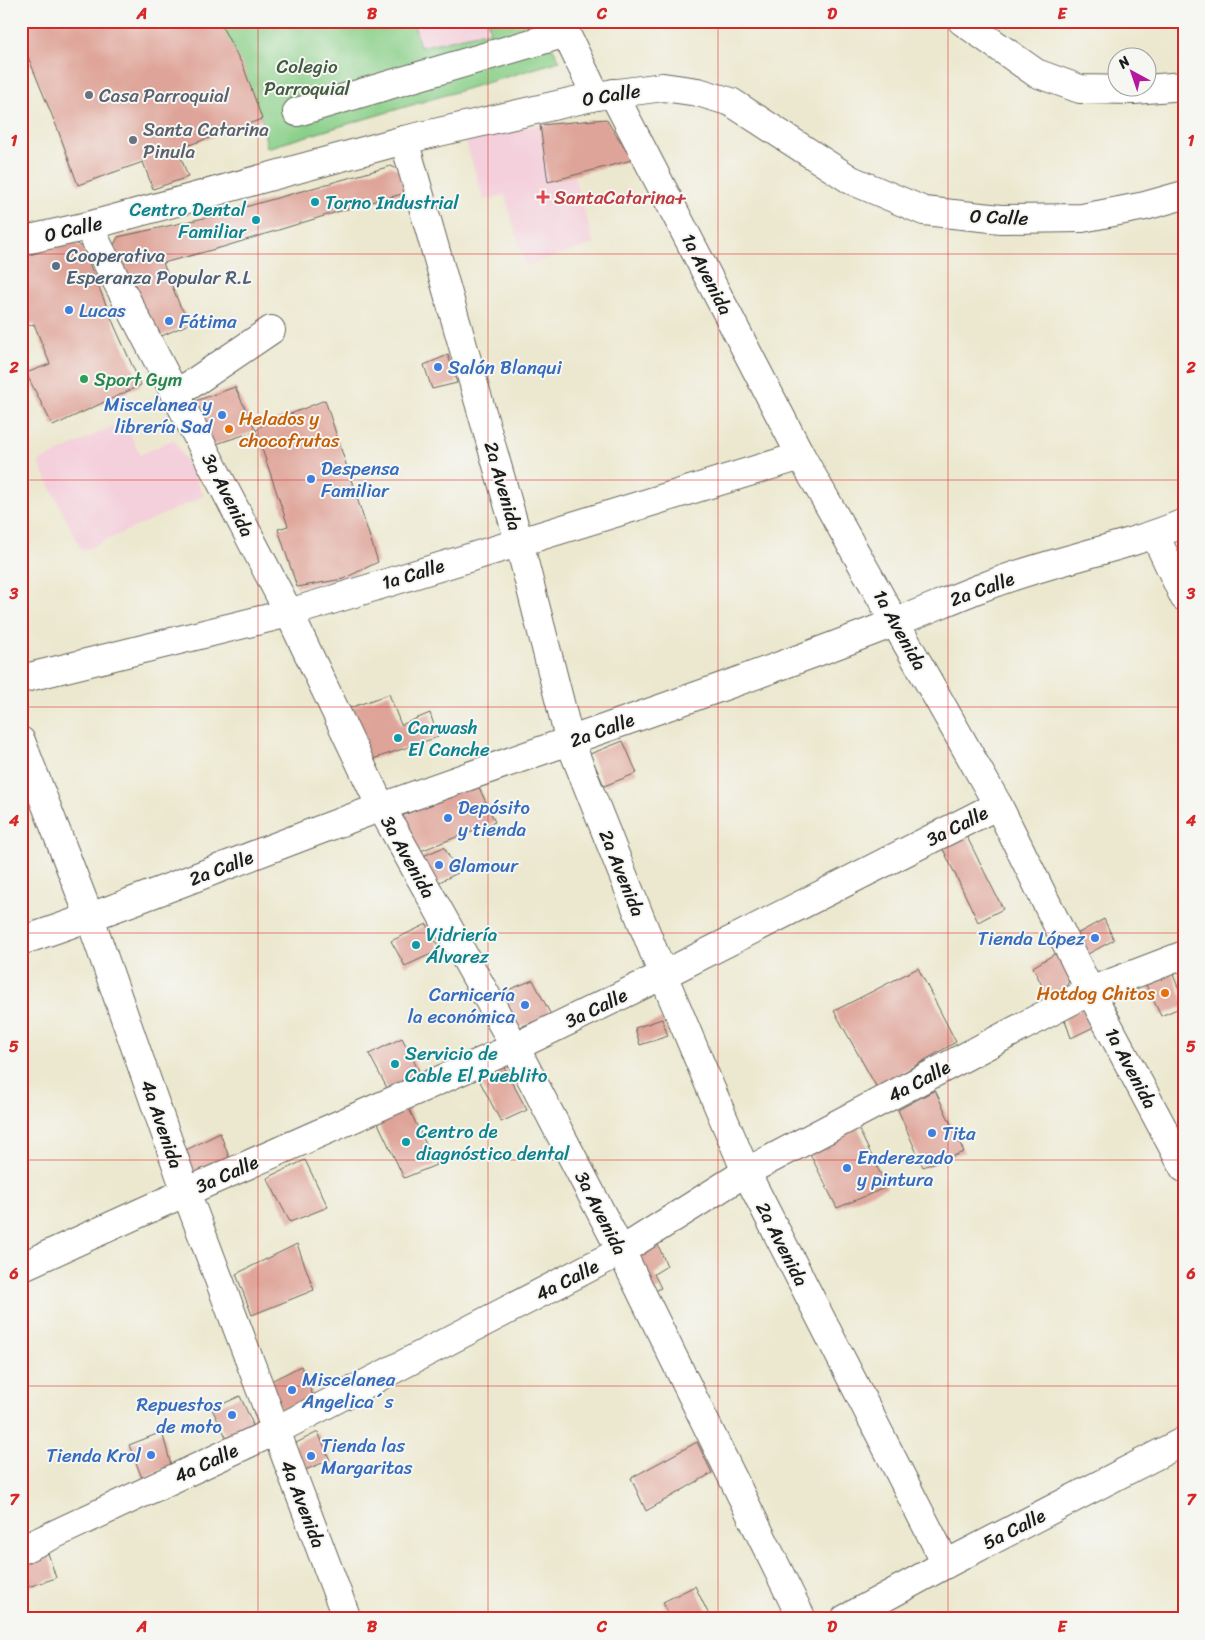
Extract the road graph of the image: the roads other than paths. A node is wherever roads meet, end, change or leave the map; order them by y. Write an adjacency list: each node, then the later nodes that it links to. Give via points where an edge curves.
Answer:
1 (962, 21): 3 (street, via 1036,73 1080,89 1134,90)
2 (563, 27): 4 (street, 1a Avenida); 5 (street)
3 (1184, 86)
4 (605, 95): 6 (street, 0 Calle); 7 (street, 0 Calle, via 662,87 698,92 731,102 852,180 924,211 1001,219 1082,218); 12 (street, 1a Avenida)
5 (297, 112)
6 (404, 140): 8 (street, 0 Calle); 15 (street, 2a Avenida)
7 (1184, 195)
8 (88, 226): 9 (street, 0 Calle); 11 (street, 3a Avenida)
9 (21, 241)
10 (271, 330): 11 (street, via 190,385)
11 (174, 392): 17 (street, 3a Avenida)
12 (801, 456): 15 (street, 1a Calle); 18 (street, 1a Avenida)
13 (1184, 523): 14 (street, 2a Calle)
14 (1155, 535): 16 (street); 18 (street, 2a Calle, via 985,585)
15 (518, 542): 17 (street, 1a Calle); 21 (street, 2a Avenida)
16 (1184, 597)
17 (289, 612): 19 (street, 1a Calle); 23 (street, 3a Avenida)
18 (896, 622): 21 (street, 2a Calle); 22 (street, 1a Avenida)
19 (21, 679)
20 (21, 741): 24 (street, 4a Avenida)
21 (570, 742): 23 (street, 2a Calle); 27 (street, 2a Avenida)
22 (998, 805): 27 (street, 3a Calle); 28 (street, 1a Avenida)
23 (380, 807): 24 (street, 2a Calle); 29 (street, 3a Avenida)
24 (90, 918): 25 (street, 2a Calle); 32 (street, 4a Avenida)
25 (21, 941)
26 (1184, 955): 28 (street, 4a Calle)
27 (663, 975): 29 (street, 3a Calle); 31 (street, 2a Avenida)
28 (1090, 991): 30 (street, 1a Avenida); 31 (street, 4a Calle)
29 (515, 1047): 32 (street, 3a Calle); 33 (street, 3a Avenida)
30 (1184, 1168)
31 (746, 1172): 33 (street, 4a Calle); 38 (street, 2a Avenida)
32 (186, 1192): 34 (street, 3a Calle); 35 (street, 4a Avenida)
33 (622, 1251): 35 (street, 4a Calle); 40 (street, 3a Avenida)
34 (21, 1267)
35 (275, 1431): 37 (street, 4a Calle); 39 (street, 4a Avenida)
36 (1184, 1441): 38 (street, 5a Calle)
37 (21, 1550)
38 (946, 1564): 41 (street, 5a Calle)
39 (347, 1619)
40 (802, 1619)
41 (846, 1619)

